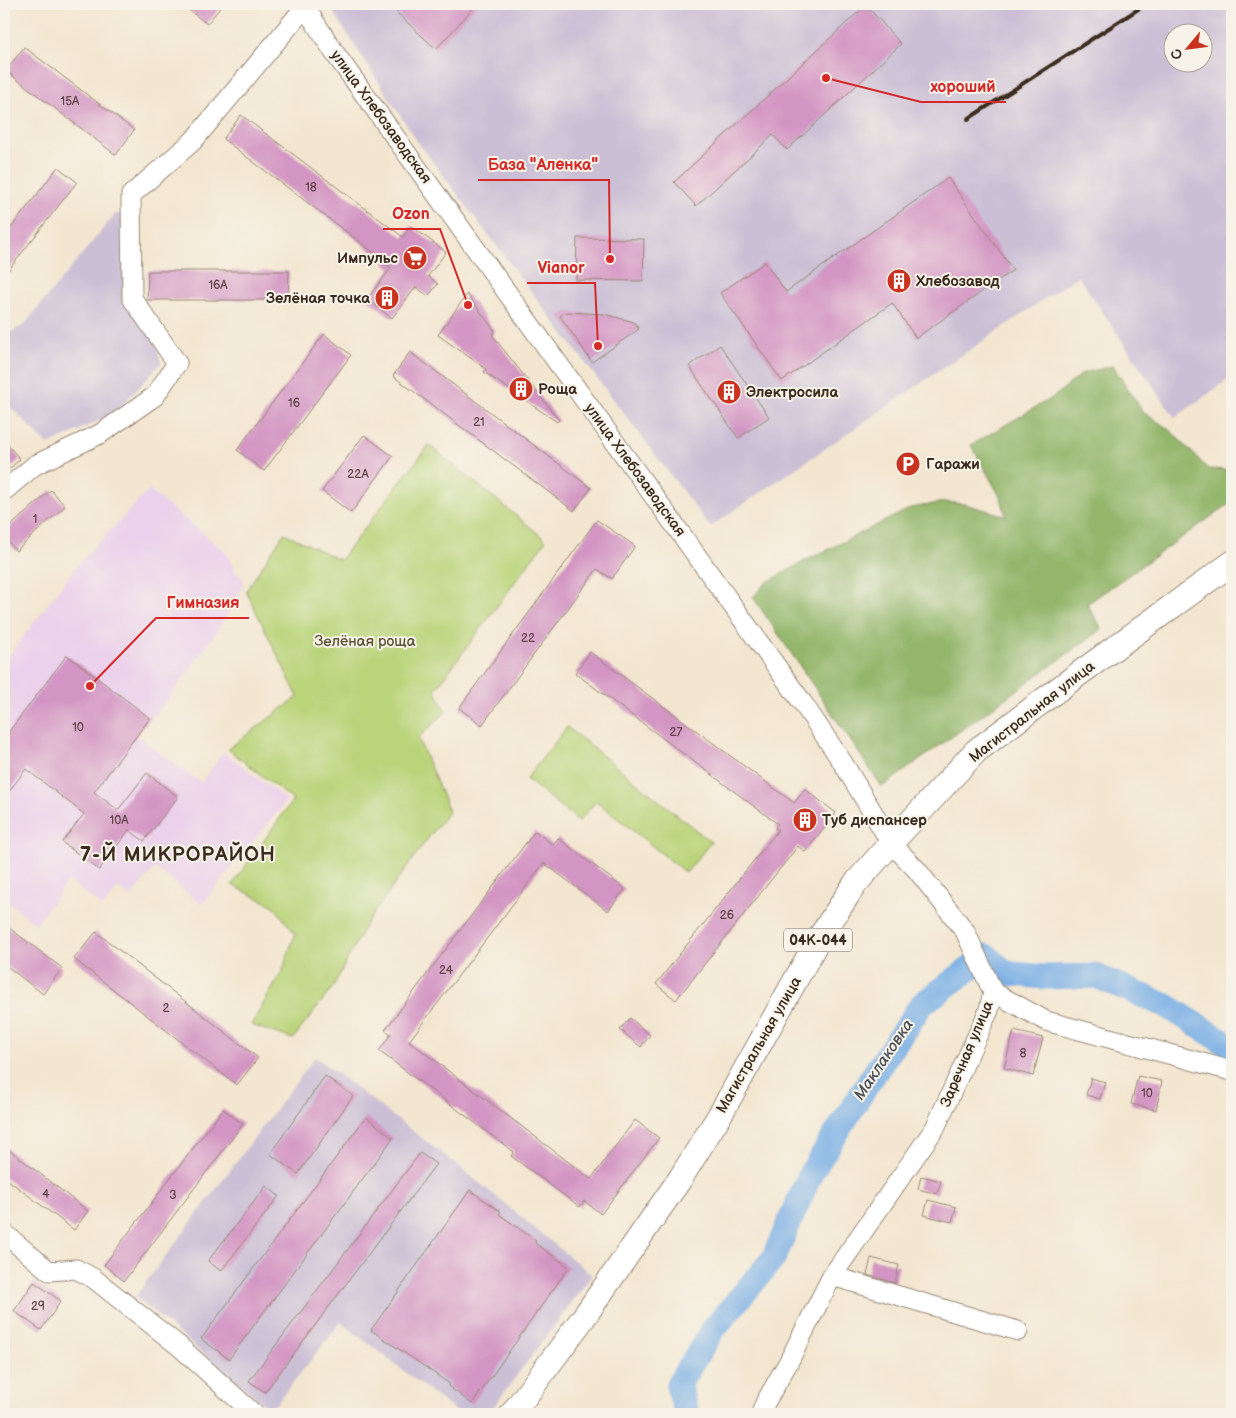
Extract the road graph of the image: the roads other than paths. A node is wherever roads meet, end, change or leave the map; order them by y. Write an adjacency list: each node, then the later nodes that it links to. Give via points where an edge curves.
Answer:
1 (304, 6): 2 (street, via 193,142 131,195 132,298 177,364 155,396 100,434 34,465); 4 (street, улица Хлебозаводская, via 802,702)
2 (4, 491)
3 (1232, 563): 4 (main road, Магистральная улица / 04К-044, via 976,751)
4 (891, 843): 5 (street, улица Хлебозаводская, via 918,870 965,931); 11 (main road, Магистральная улица / 04К-044, via 855,884 818,940 680,1179)
5 (993, 992): 6 (street, Заречная улица, via 1046,1021); 8 (street, Заречная улица, via 935,1128)
6 (1232, 1072)
7 (4, 1233): 10 (street, via 49,1270 76,1269 93,1278 179,1346)
8 (832, 1276): 9 (street); 12 (street, Заречная улица)
9 (1018, 1331)
10 (254, 1414)
11 (512, 1414)
12 (761, 1414)

